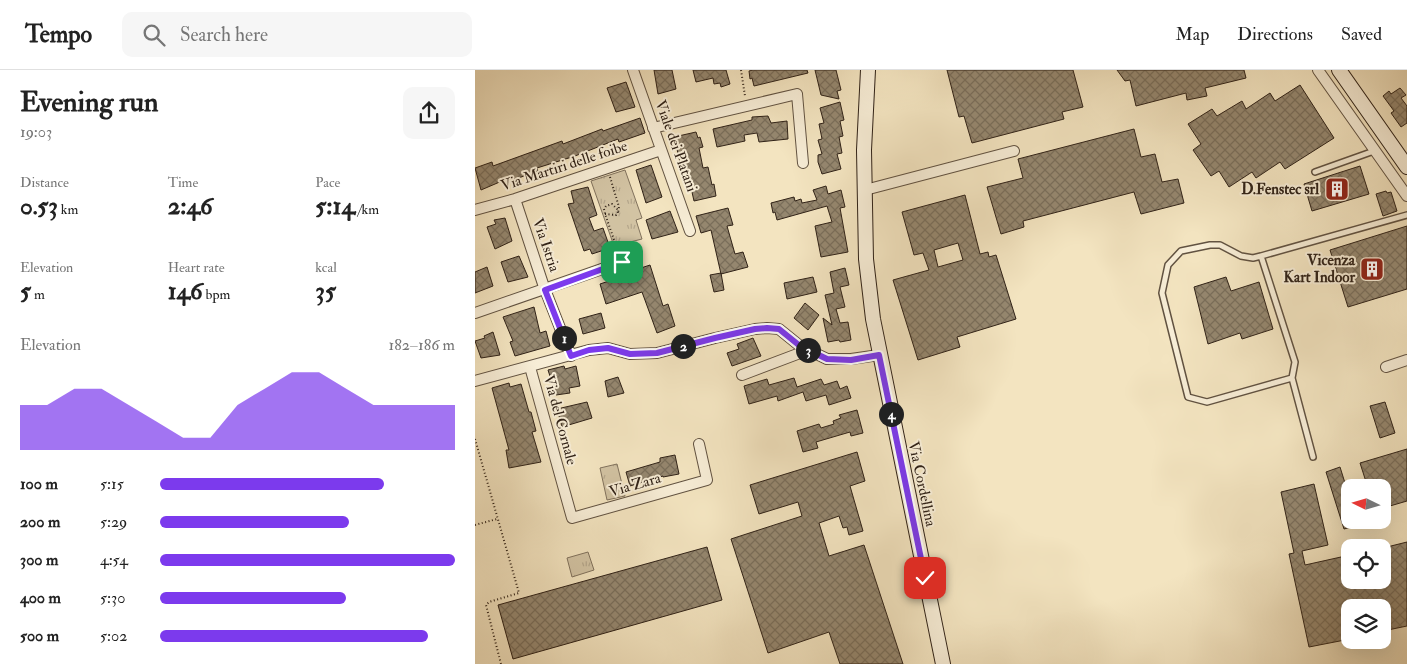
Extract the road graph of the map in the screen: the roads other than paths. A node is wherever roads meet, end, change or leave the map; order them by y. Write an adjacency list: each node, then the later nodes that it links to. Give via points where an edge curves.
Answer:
1 (633, 70): 5 (street, Viale dei Platani)
2 (868, 70): 12 (street, Via Cordellina)
3 (1318, 70): 8 (street)
4 (1339, 70): 10 (street)
5 (653, 128): 6 (street, Viale dei Platani); 9 (street, via 797,94)
6 (661, 150): 14 (street, Via Martiri delle foibe); 17 (street, Viale dei Platani)
7 (1014, 151): 12 (street)
8 (1375, 151): 11 (lane); 13 (street)
9 (803, 163)
10 (1407, 167)
11 (1315, 172)
12 (865, 190): 23 (street, Via Cordellina, via 866,259)
13 (1407, 196)
14 (515, 199): 15 (street, Via Martiri delle foibe); 20 (street, Via Istria)
15 (475, 210)
16 (1407, 215): 18 (lane)
17 (690, 232)
18 (1261, 256): 29 (lane, via 1295,362); 29 (lane, via 1241,256 1220,245 1181,251 1168,265 1161,293 1188,397 1207,402)
19 (622, 262): 20 (street)
20 (545, 290): 21 (street); 24 (street, Via Istria)
21 (475, 313)
22 (808, 350): 23 (street, Via del Cornale, via 827,359 839,360); 24 (street, Via del Cornale, via 779,329 767,328 657,353 630,354 608,348); 28 (street)
23 (879, 355): 34 (street, Via Cordellina)
24 (571, 356): 26 (street, Via del Cornale)
25 (1407, 360): 27 (street)
26 (530, 367): 30 (street, Via del Cornale); 33 (street, Via del Cornale)
27 (1386, 367)
28 (742, 375)
29 (1292, 378): 32 (lane)
30 (475, 381)
31 (699, 444): 33 (street, Via Zara, via 707,480 571,518)
32 (1313, 456)
33 (561, 482)
34 (943, 664)

